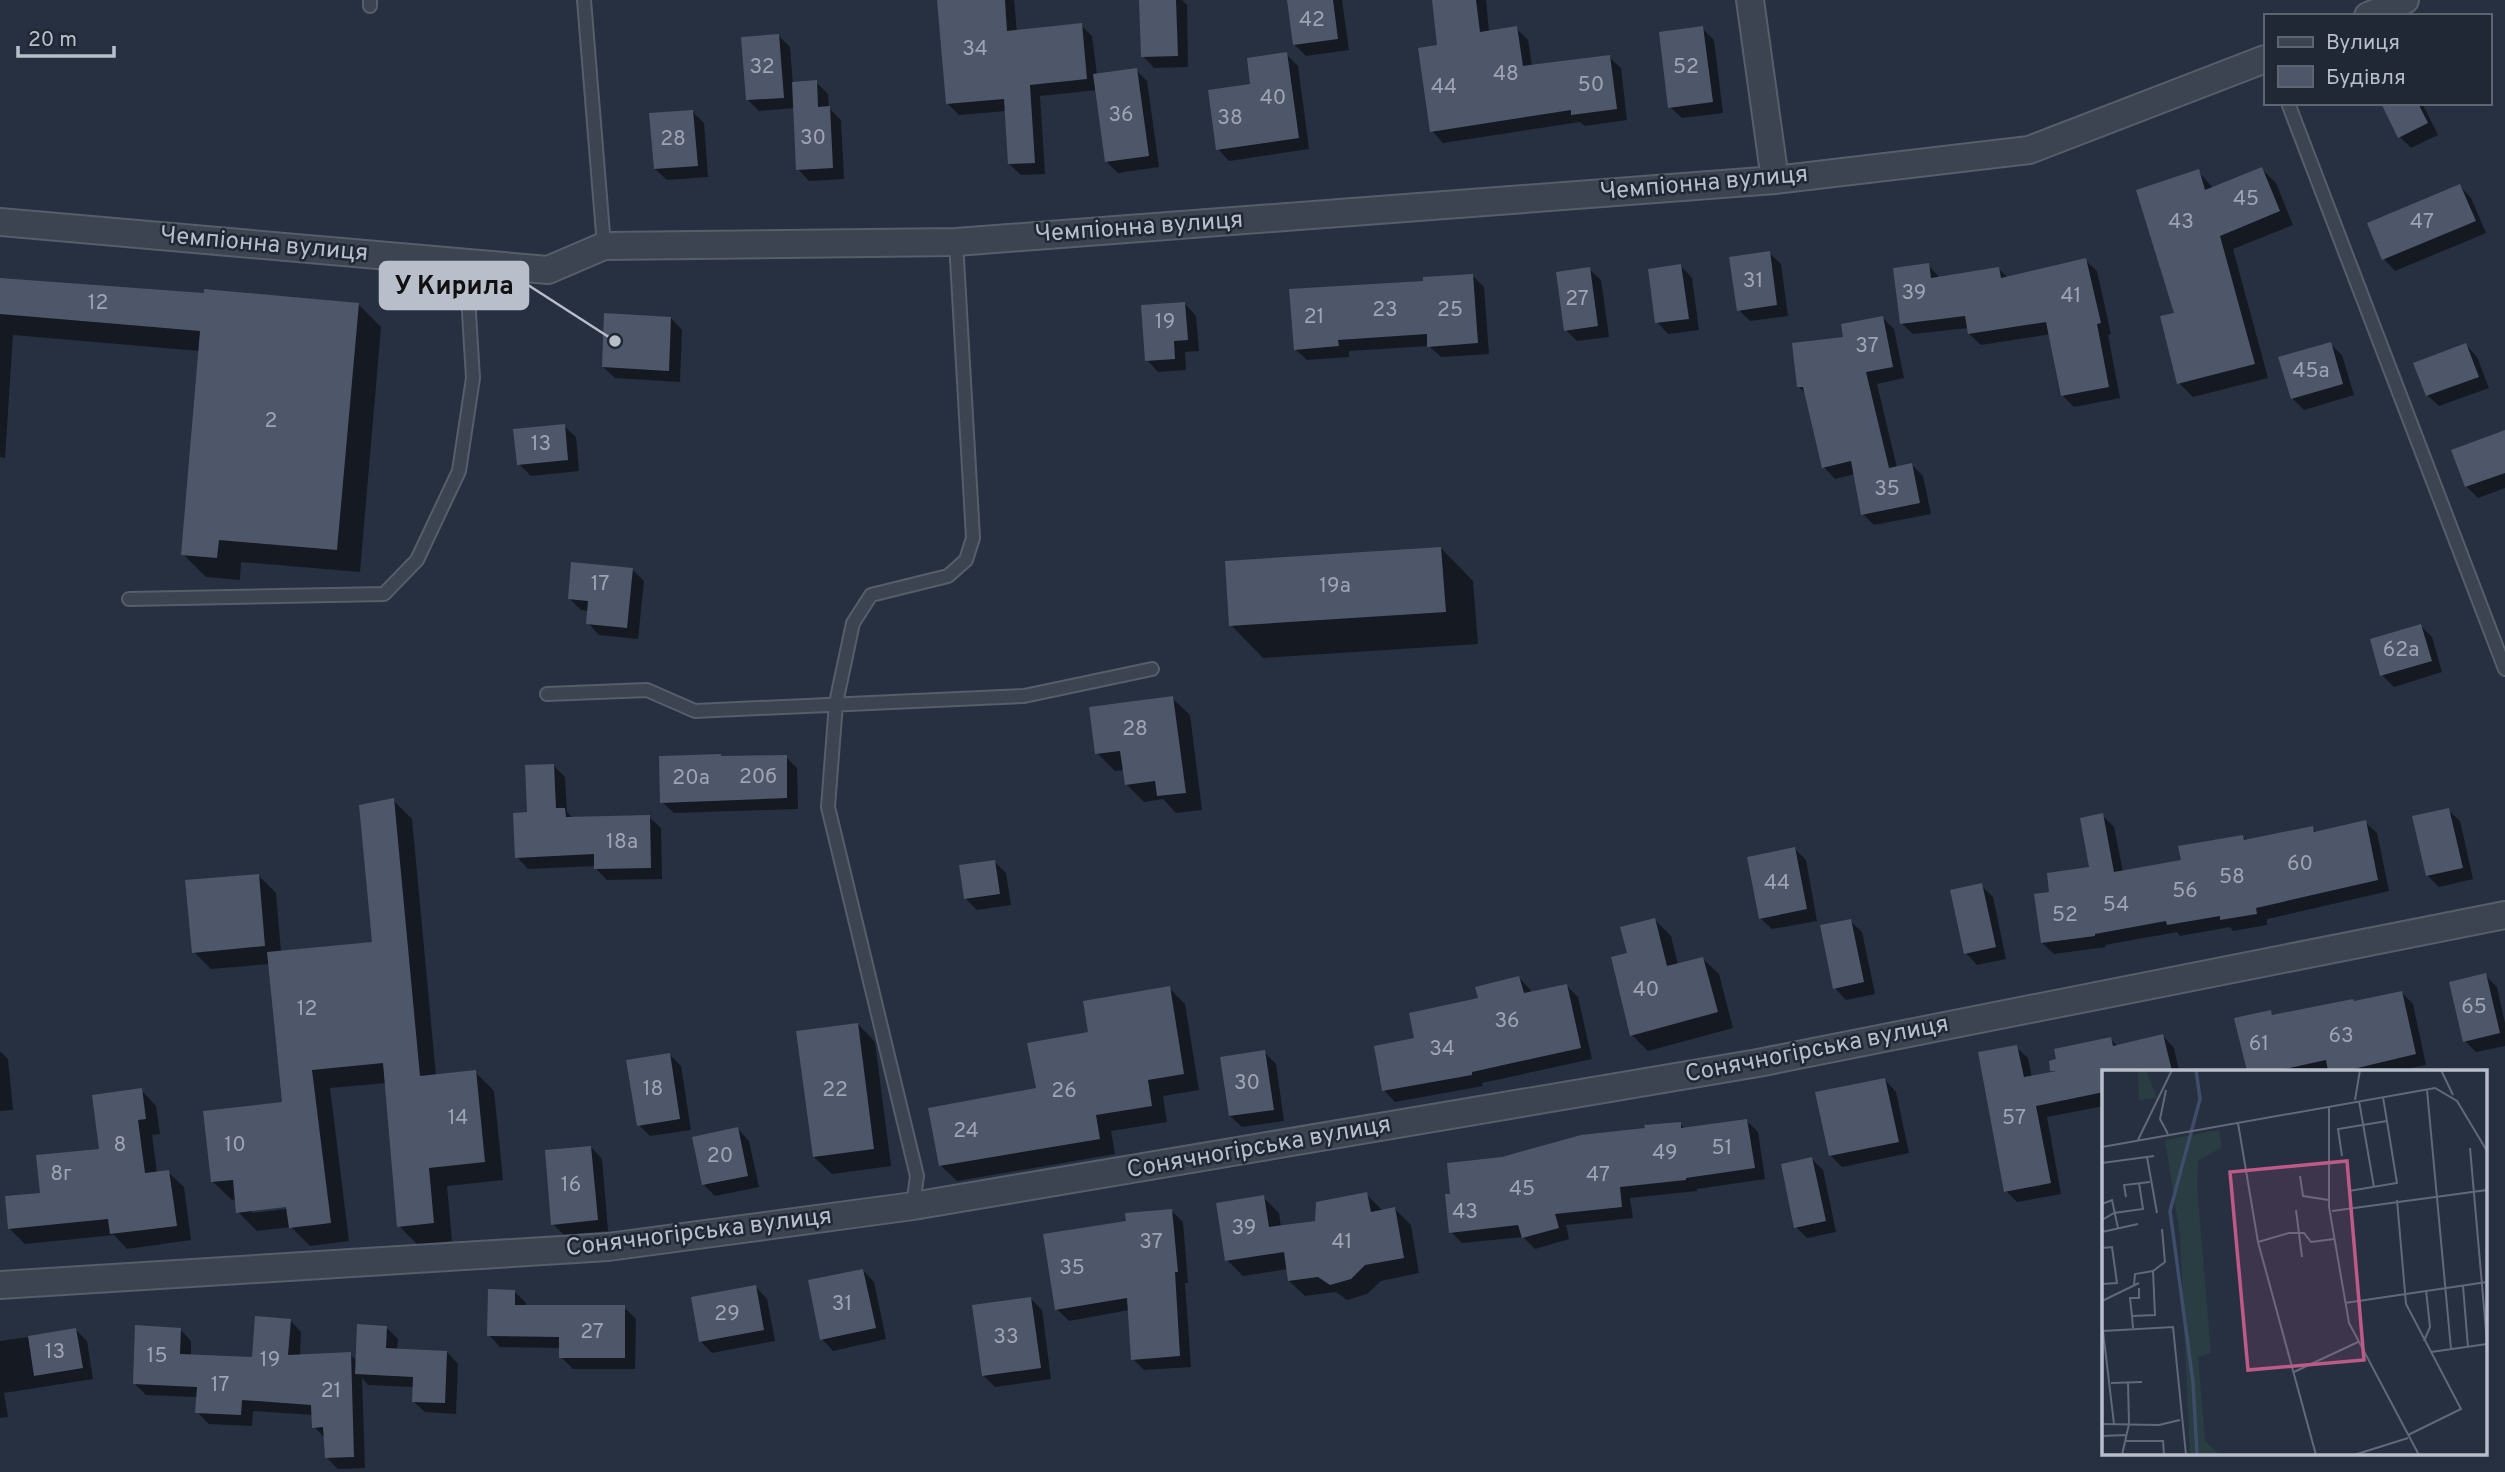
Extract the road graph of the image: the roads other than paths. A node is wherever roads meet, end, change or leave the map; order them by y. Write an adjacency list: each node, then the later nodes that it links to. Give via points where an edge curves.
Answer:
1 (584, 0): 10 (lane)
2 (1750, 0): 7 (street)
3 (2405, 0): 4 (street)
4 (2373, 14)
5 (2264, 59): 7 (street, Чемпіонна вулиця, via 2029,150)
6 (2289, 105): 14 (lane)
7 (1774, 180): 9 (street, Чемпіонна вулиця)
8 (0, 222): 11 (street, Чемпіонна вулиця)
9 (956, 242): 10 (street, Чемпіонна вулиця); 16 (lane, via 973,538 966,560 948,576 871,595 853,623)
10 (604, 246): 11 (street, Чемпіонна вулиця, via 548,270)
11 (466, 263): 12 (lane, via 473,378 459,471 416,560 384,594)
12 (129, 599)
13 (1152, 669): 16 (lane, via 1024,696)
14 (2505, 669)
15 (547, 694): 16 (lane, via 647,690 695,711)
16 (836, 703): 18 (lane, via 828,807 917,1175)
17 (2505, 915): 18 (street, Сонячногірська вулиця, via 1758,1063)
18 (913, 1206): 19 (street, Сонячногірська вулиця, via 608,1247)
19 (0, 1285)

